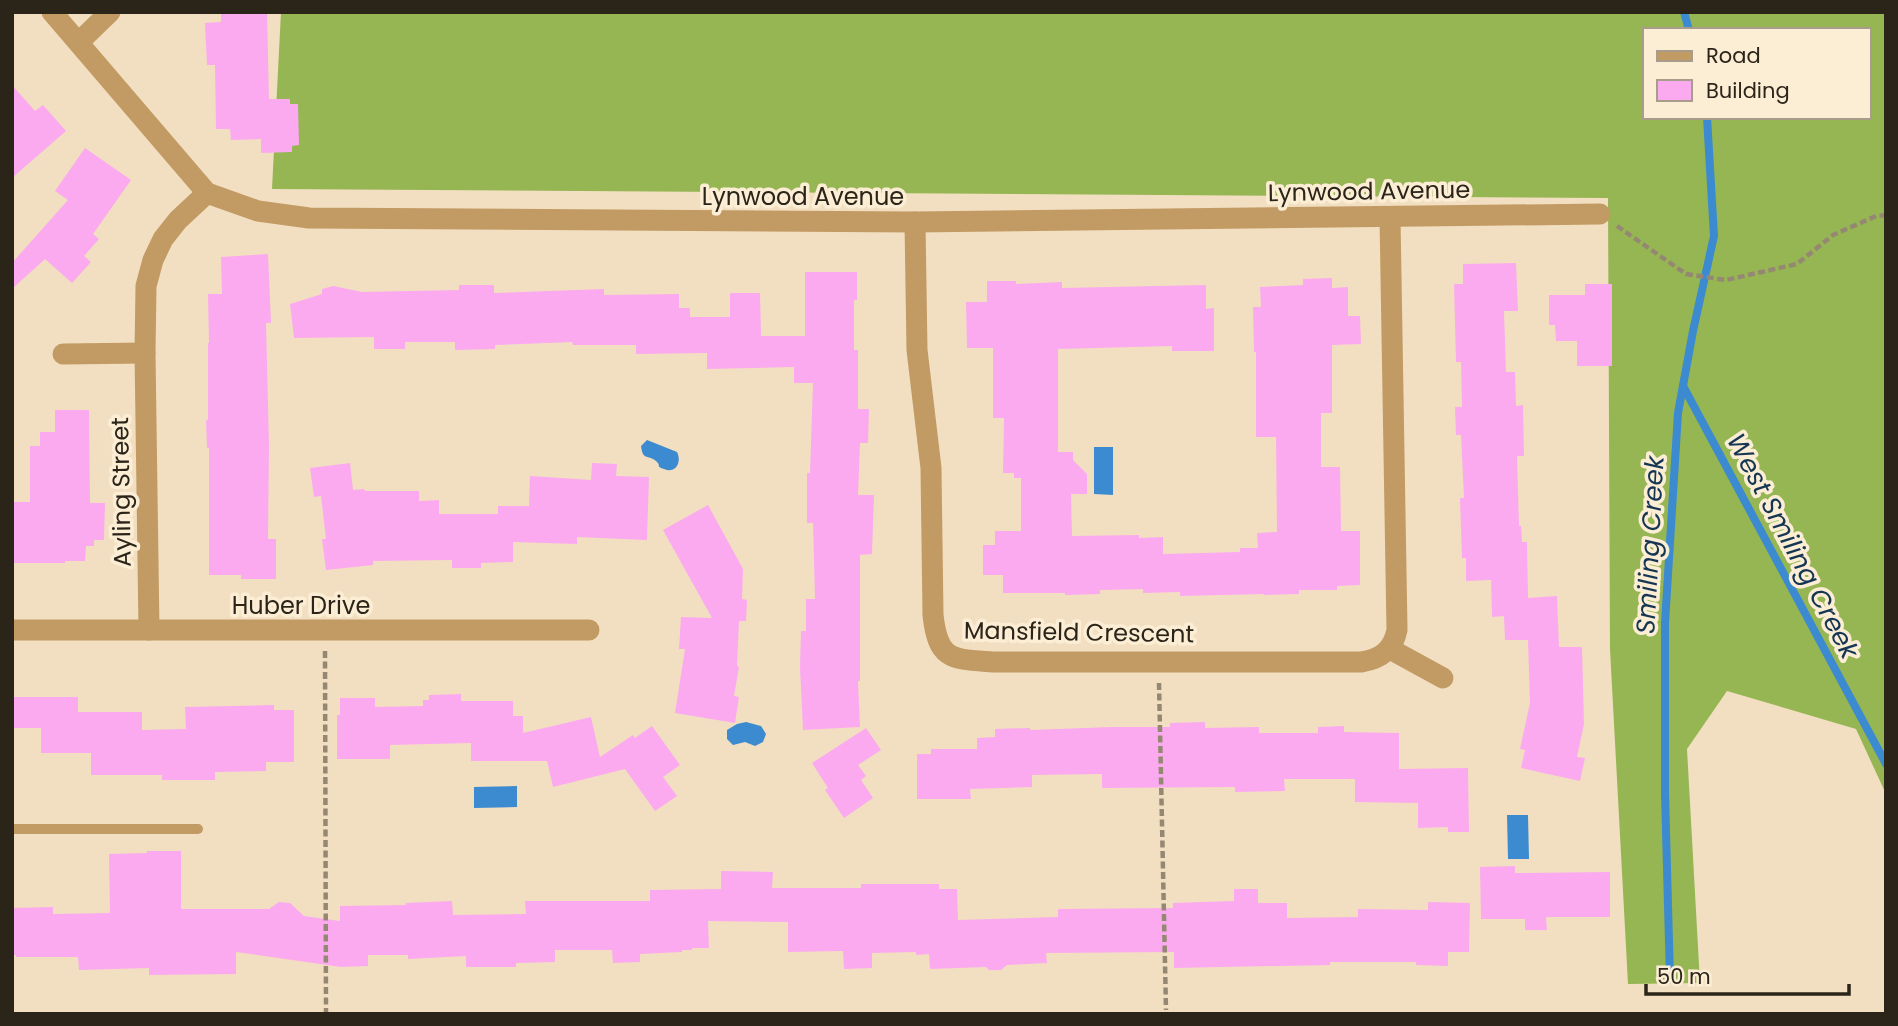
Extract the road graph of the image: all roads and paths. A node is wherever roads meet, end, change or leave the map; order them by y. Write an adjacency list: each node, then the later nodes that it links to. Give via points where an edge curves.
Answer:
1 (51, 12): 3 (street)
2 (110, 12): 3 (street)
3 (79, 42): 4 (street)
4 (207, 193): 8 (street, Lynwood Avenue, via 258,211 309,218); 9 (street, Ayling Street, via 170,230 153,260 146,286)
5 (1600, 214): 6 (path, via 1686,274 1726,280 1797,264 1833,235); 7 (street, Lynwood Avenue)
6 (1886, 215)
7 (1390, 217): 8 (street, Lynwood Avenue); 15 (street, via 1397,610 1397,630)
8 (915, 222): 16 (street, Mansfield Crescent, via 917,350 931,468 933,615 938,643 944,652 967,660)
9 (145, 353): 10 (street); 12 (street, Ayling Street)
10 (63, 354)
11 (12, 630): 12 (street, Huber Drive)
12 (149, 630): 13 (street, Huber Drive)
13 (325, 631): 14 (street, Huber Drive); 21 (path)
14 (589, 631)
15 (1390, 649): 16 (street, Mansfield Crescent, via 1361,662); 17 (street)
16 (1159, 662): 20 (path)
17 (1443, 678)
18 (12, 829): 19 (lane)
19 (198, 829)
20 (1166, 1010)
21 (326, 1014)

